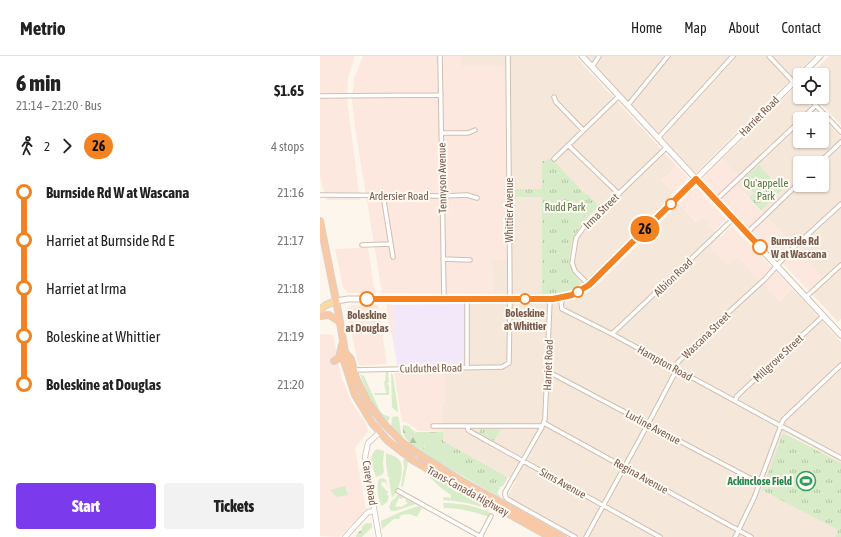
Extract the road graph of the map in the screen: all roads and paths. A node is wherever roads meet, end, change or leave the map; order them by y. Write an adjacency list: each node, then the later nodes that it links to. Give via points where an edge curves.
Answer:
1 (440, 56): 13 (street, Tennyson Avenue)
2 (508, 56): 56 (street, Whittier Avenue)
3 (582, 56): 9 (main road)
4 (599, 56): 9 (street)
5 (668, 56): 17 (street)
6 (733, 56): 25 (street)
7 (769, 56): 11 (street)
8 (820, 56): 10 (main road, Harriet Road)
9 (592, 67): 15 (main road)
10 (809, 68)
11 (793, 81)
12 (793, 83): 31 (main road, Harriet Road)
13 (441, 95): 14 (street); 24 (street, Tennyson Avenue)
14 (320, 96)
15 (619, 96): 17 (main road); 22 (street)
16 (554, 97): 22 (street)
17 (628, 105): 25 (main road)
18 (816, 105): 19 (street); 23 (street)
19 (809, 112)
20 (793, 128): 38 (street)
21 (476, 130): 24 (street, via 468,133)
22 (583, 130): 27 (street)
23 (841, 132)
24 (441, 133): 36 (street, Tennyson Avenue)
25 (658, 138): 28 (main road)
26 (841, 142): 29 (street)
27 (568, 145): 30 (street); 33 (street)
28 (666, 148): 31 (main road); 33 (street, Irma Street)
29 (827, 156)
30 (554, 159)
31 (696, 179): 38 (main road); 50 (main road, Harriet Road)
32 (793, 189): 42 (street)
33 (619, 194): 50 (street, Irma Street, via 576,238 572,265)
34 (320, 195): 35 (street, Ardersier Road)
35 (383, 195): 36 (street, Ardersier Road); 43 (street)
36 (442, 196): 37 (street, Ardersier Road, via 468,194); 46 (street, Tennyson Avenue)
37 (477, 198)
38 (716, 200): 40 (main road)
39 (841, 204): 49 (street, Wascana Street)
40 (734, 219): 42 (main road); 62 (street, Albion Road)
41 (320, 221): 57 (highway)
42 (747, 233): 49 (main road)
43 (391, 244): 44 (street); 45 (street)
44 (362, 245)
45 (393, 257)
46 (443, 259): 47 (street); 53 (street, Tennyson Avenue)
47 (470, 260)
48 (841, 265): 52 (street)
49 (777, 266): 52 (main road); 70 (street, Wascana Street, via 683,356)
50 (589, 285): 51 (main road, Harriet Road, via 577,293)
51 (564, 297): 55 (main road, Harriet Road); 62 (street, Hampton Road, via 561,302 562,309)
52 (806, 297): 60 (main road)
53 (444, 299): 54 (main road); 57 (main road)
54 (467, 299): 56 (main road); 69 (street)
55 (550, 299): 56 (main road); 72 (street, Harriet Road)
56 (510, 300): 67 (street, Whittier Avenue)
57 (336, 301): 58 (main road); 61 (highway)
58 (320, 310)
59 (320, 316): 61 (highway, via 329,315)
60 (823, 316): 63 (main road, via 838,328); 73 (street, Millgrove Street, via 737,396)
61 (340, 322): 64 (highway)
62 (612, 334): 70 (street, Hampton Road)
63 (841, 335)
64 (343, 339): 65 (highway); 66 (highway, via 339,358)
65 (345, 352): 71 (highway, Trans-Canada Highway, via 351,359); 79 (highway, Trans-Canada Highway, via 344,361 355,395)
66 (334, 362)
67 (508, 365): 69 (street, Culduthel Road)
68 (841, 365): 76 (street)
69 (467, 367): 71 (street, Culduthel Road)
70 (676, 369): 73 (street, Hampton Road); 74 (street, Wascana Street)
71 (353, 370): 93 (highway, Trans-Canada Highway, via 368,403 382,423 402,443)
72 (547, 371): 74 (street, Lurline Avenue); 75 (street, Harriet Road, via 546,414)
73 (735, 401): 76 (street, Hampton Road)
74 (648, 424): 82 (street, Wascana Street); 83 (street, Lurline Avenue)
75 (543, 425): 78 (street, Regina Avenue); 81 (street, Harriet Road); 82 (street, Regina Avenue)
76 (781, 425): 80 (street, Hampton Road); 83 (street)
77 (433, 426): 78 (street, Regina Avenue)
78 (468, 427): 81 (street, Sims Avenue, via 471,432)
79 (379, 433): 86 (street, Carey Road, via 368,443 365,454); 92 (highway, Trans-Canada Highway, via 414,461)
80 (841, 458)
81 (523, 460): 85 (street, Sims Avenue); 94 (street, Harriet Road, via 505,492 507,499)
82 (625, 467): 85 (street, Wascana Street); 88 (street, Regina Avenue)
83 (759, 483): 88 (street)
84 (398, 491): 91 (street)
85 (604, 506): 95 (street, Wascana Street); 96 (street, Sims Avenue)
86 (374, 512): 89 (street, Carey Road); 90 (street, via 368,512)
87 (491, 516): 91 (street)
88 (739, 530): 97 (street); 98 (street, Regina Avenue)
89 (379, 535)
90 (345, 537)
91 (480, 537)
92 (550, 537)
93 (563, 537)
94 (575, 537)
95 (586, 537)
96 (660, 537)
97 (735, 537)
98 (750, 537)

